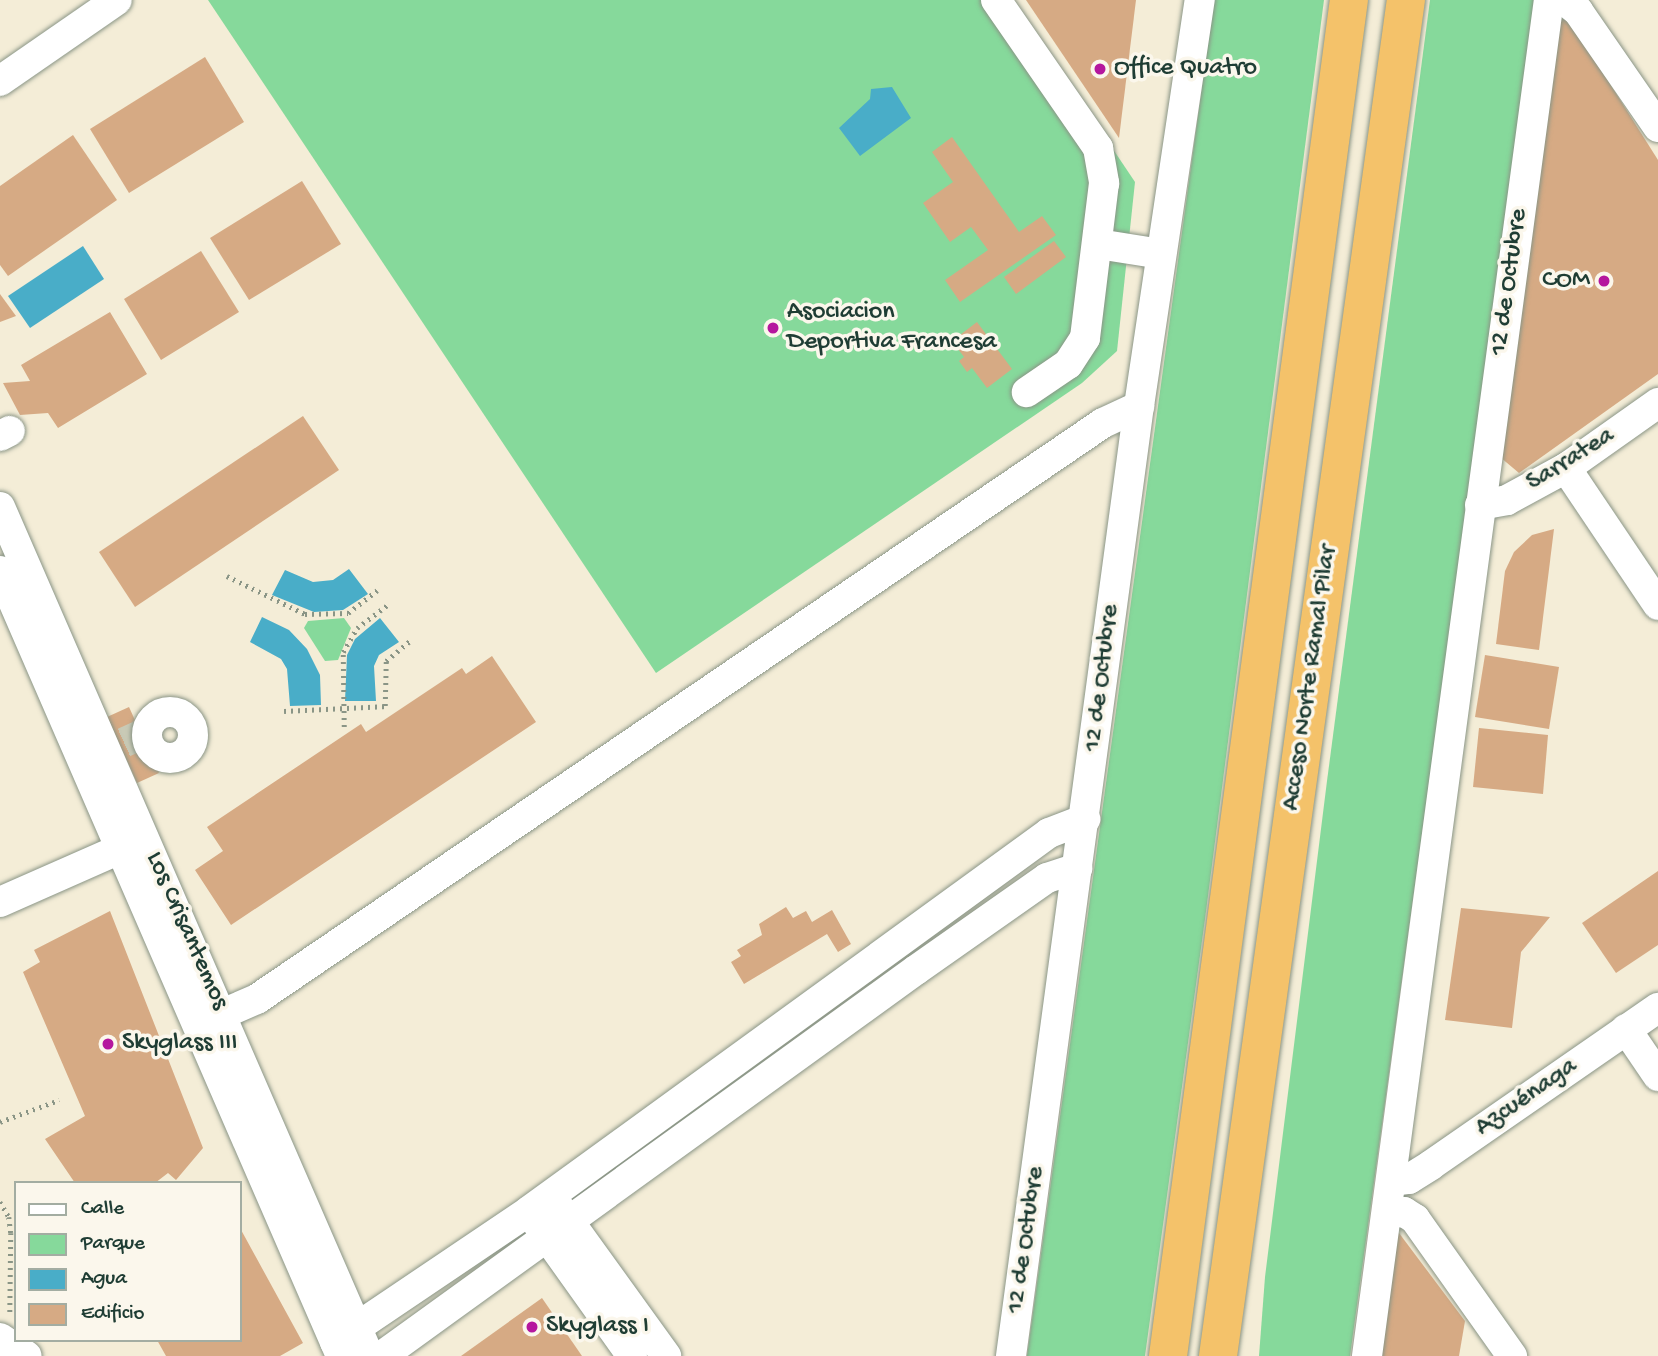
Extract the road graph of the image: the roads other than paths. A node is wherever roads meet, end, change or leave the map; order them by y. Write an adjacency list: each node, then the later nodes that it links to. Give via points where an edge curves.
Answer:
1 (117, 0): 8 (street)
2 (996, 0): 10 (street, via 1098,148 1104,206)
3 (1199, 0): 11 (street, 12 de Octubre)
4 (1349, 0): 37 (highway, Acceso Norte Ramal Pilar)
5 (1406, 0): 31 (highway, Acceso Norte Ramal Pilar)
6 (1549, 0): 16 (street, 12 de Octubre)
7 (1564, 0): 9 (street, via 1578,11)
8 (0, 81)
9 (1658, 127)
10 (1098, 244): 11 (street); 12 (street, via 1085,338 1068,365)
11 (1161, 254): 14 (street, 12 de Octubre)
12 (1027, 392)
13 (1658, 403): 15 (street, Sarratea)
14 (1139, 406): 22 (street, 12 de Octubre); 29 (street, via 1102,423 257,999)
15 (1566, 468): 16 (street, Sarratea, via 1507,500); 20 (street)
16 (1480, 505): 33 (street, 12 de Octubre)
17 (0, 507): 19 (street, Los Crisantemos)
18 (0, 571): 19 (street, Los Crisantemos)
19 (25, 597): 21 (street, Los Crisantemos)
20 (1658, 605)
21 (126, 761): 23 (street, Los Crisantemos); 29 (street, Los Crisantemos)
22 (1085, 819): 24 (street, 12 de Octubre); 26 (street, via 1049,833)
23 (120, 849): 25 (street); 29 (street, Los Crisantemos)
24 (1077, 868): 27 (street, via 1047,878); 42 (street, 12 de Octubre)
25 (0, 902)
26 (895, 942): 27 (street); 34 (street)
27 (916, 970): 36 (street)
28 (1658, 1008): 30 (street, Azcuénaga)
29 (211, 1019): 38 (street, Los Crisantemos)
30 (1626, 1029): 32 (street); 33 (street, Azcuénaga, via 1431,1165 1409,1179)
31 (1259, 1048): 45 (highway, Acceso Norte Ramal Pilar); 46 (highway)
32 (1658, 1076)
33 (1392, 1181): 35 (street, 12 de Octubre)
34 (539, 1203): 36 (street); 38 (street)
35 (1387, 1213): 47 (street, 12 de Octubre); 48 (street, via 1404,1212 1415,1219)
36 (558, 1228): 39 (street); 40 (street); 41 (street)
37 (1177, 1289): 43 (highway); 44 (highway, Acceso Norte Ramal Pilar)
38 (351, 1346)
39 (383, 1356)
40 (632, 1356)
41 (666, 1356)
42 (1011, 1356)
43 (1161, 1356)
44 (1168, 1356)
45 (1218, 1356)
46 (1244, 1356)
47 (1367, 1356)
48 (1512, 1356)

